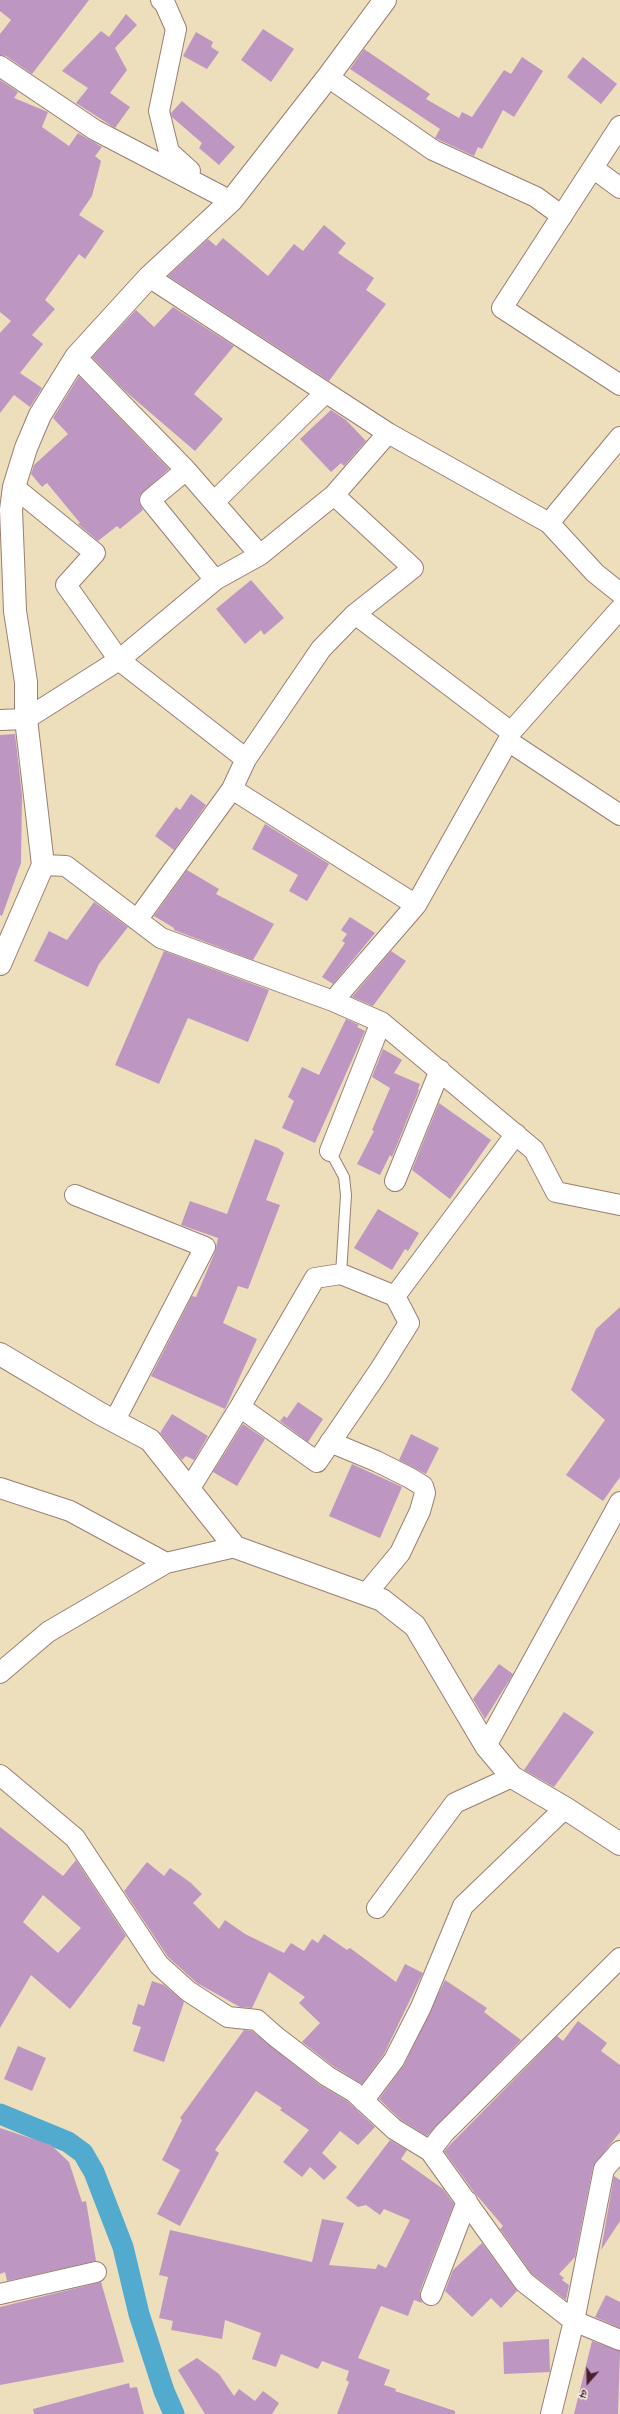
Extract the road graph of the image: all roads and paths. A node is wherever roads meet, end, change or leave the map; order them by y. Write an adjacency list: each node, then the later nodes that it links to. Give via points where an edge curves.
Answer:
1 (161, 0): 8 (street, via 176,29 159,111 169,152)
2 (385, 0): 4 (street)
3 (0, 66): 8 (street, via 95,130)
4 (328, 77): 8 (street); 9 (street, via 433,150 536,197)
5 (620, 126): 6 (street)
6 (593, 168): 7 (street); 9 (street)
7 (620, 188)
8 (223, 197): 10 (street)
9 (562, 216): 12 (street, via 502,308)
10 (149, 278): 11 (street); 13 (street)
11 (76, 357): 16 (street); 17 (street, via 40,415)
12 (620, 385)
13 (325, 393): 14 (street); 19 (street)
14 (388, 433): 18 (street); 21 (street)
15 (620, 437): 21 (street)
16 (186, 470): 19 (street); 23 (street, via 150,500)
17 (14, 487): 20 (street); 27 (street, via 95,552 66,585)
18 (334, 495): 22 (street); 26 (street, via 413,568)
19 (215, 501): 22 (street)
20 (5, 509): 28 (street, via 15,611 26,682)
21 (549, 523): 24 (street, via 595,573)
22 (260, 555): 23 (street)
23 (215, 580): 27 (street)
24 (620, 593)
25 (620, 610): 26 (street, via 511,732)
26 (355, 614): 30 (street, via 321,649)
27 (118, 660): 28 (street); 30 (street)
28 (26, 719): 29 (street); 33 (street)
29 (0, 720)
30 (246, 759): 31 (street)
31 (232, 789): 34 (street); 35 (street)
32 (620, 815): 34 (street, via 508,741)
33 (43, 865): 35 (street, via 66,866); 36 (street)
34 (416, 905): 37 (street)
35 (137, 920): 37 (street, via 168,942)
36 (0, 964)
37 (332, 1001): 38 (street)
38 (381, 1022): 39 (street); 41 (street)
39 (440, 1070): 40 (street); 42 (street)
40 (516, 1134): 44 (street, via 534,1150 556,1192); 46 (street)
41 (330, 1152): 45 (lane, via 344,1176 346,1195)
42 (395, 1181)
43 (75, 1195): 49 (street, via 205,1247)
44 (620, 1206)
45 (341, 1274): 46 (street); 48 (street, via 315,1278)
46 (395, 1296): 50 (street, via 409,1323 380,1371)
47 (0, 1354): 49 (street)
48 (240, 1407): 50 (street, via 317,1462); 52 (street)
49 (115, 1420): 52 (street, via 150,1440)
50 (330, 1442): 56 (street, via 410,1478 423,1486 426,1493 400,1553)
51 (0, 1488): 55 (street, via 70,1511)
52 (190, 1488): 54 (street)
53 (620, 1502): 58 (street)
54 (235, 1547): 55 (street); 56 (street)
55 (166, 1563): 57 (street, via 48,1632)
56 (366, 1594): 58 (street, via 382,1600 415,1626)
57 (0, 1673)
58 (486, 1746): 60 (street)
59 (0, 1775): 65 (street, via 75,1838 159,1965 188,1991 228,2017 257,2020)
60 (512, 1777): 61 (street); 63 (street, via 455,1803)
61 (565, 1808): 62 (street); 65 (street, via 463,1906 394,2060)
62 (620, 1844)
63 (377, 1908)
64 (620, 1958): 66 (street, via 444,2133)
65 (363, 2101): 66 (street, via 394,2129)
66 (430, 2151): 68 (street)
67 (620, 2151): 72 (street, via 604,2169)
68 (467, 2201): 71 (street); 72 (street, via 524,2282)
69 (96, 2272): 70 (street)
70 (0, 2294)
71 (431, 2295)
72 (574, 2321): 73 (street); 74 (street)
73 (620, 2340)
74 (551, 2414)

